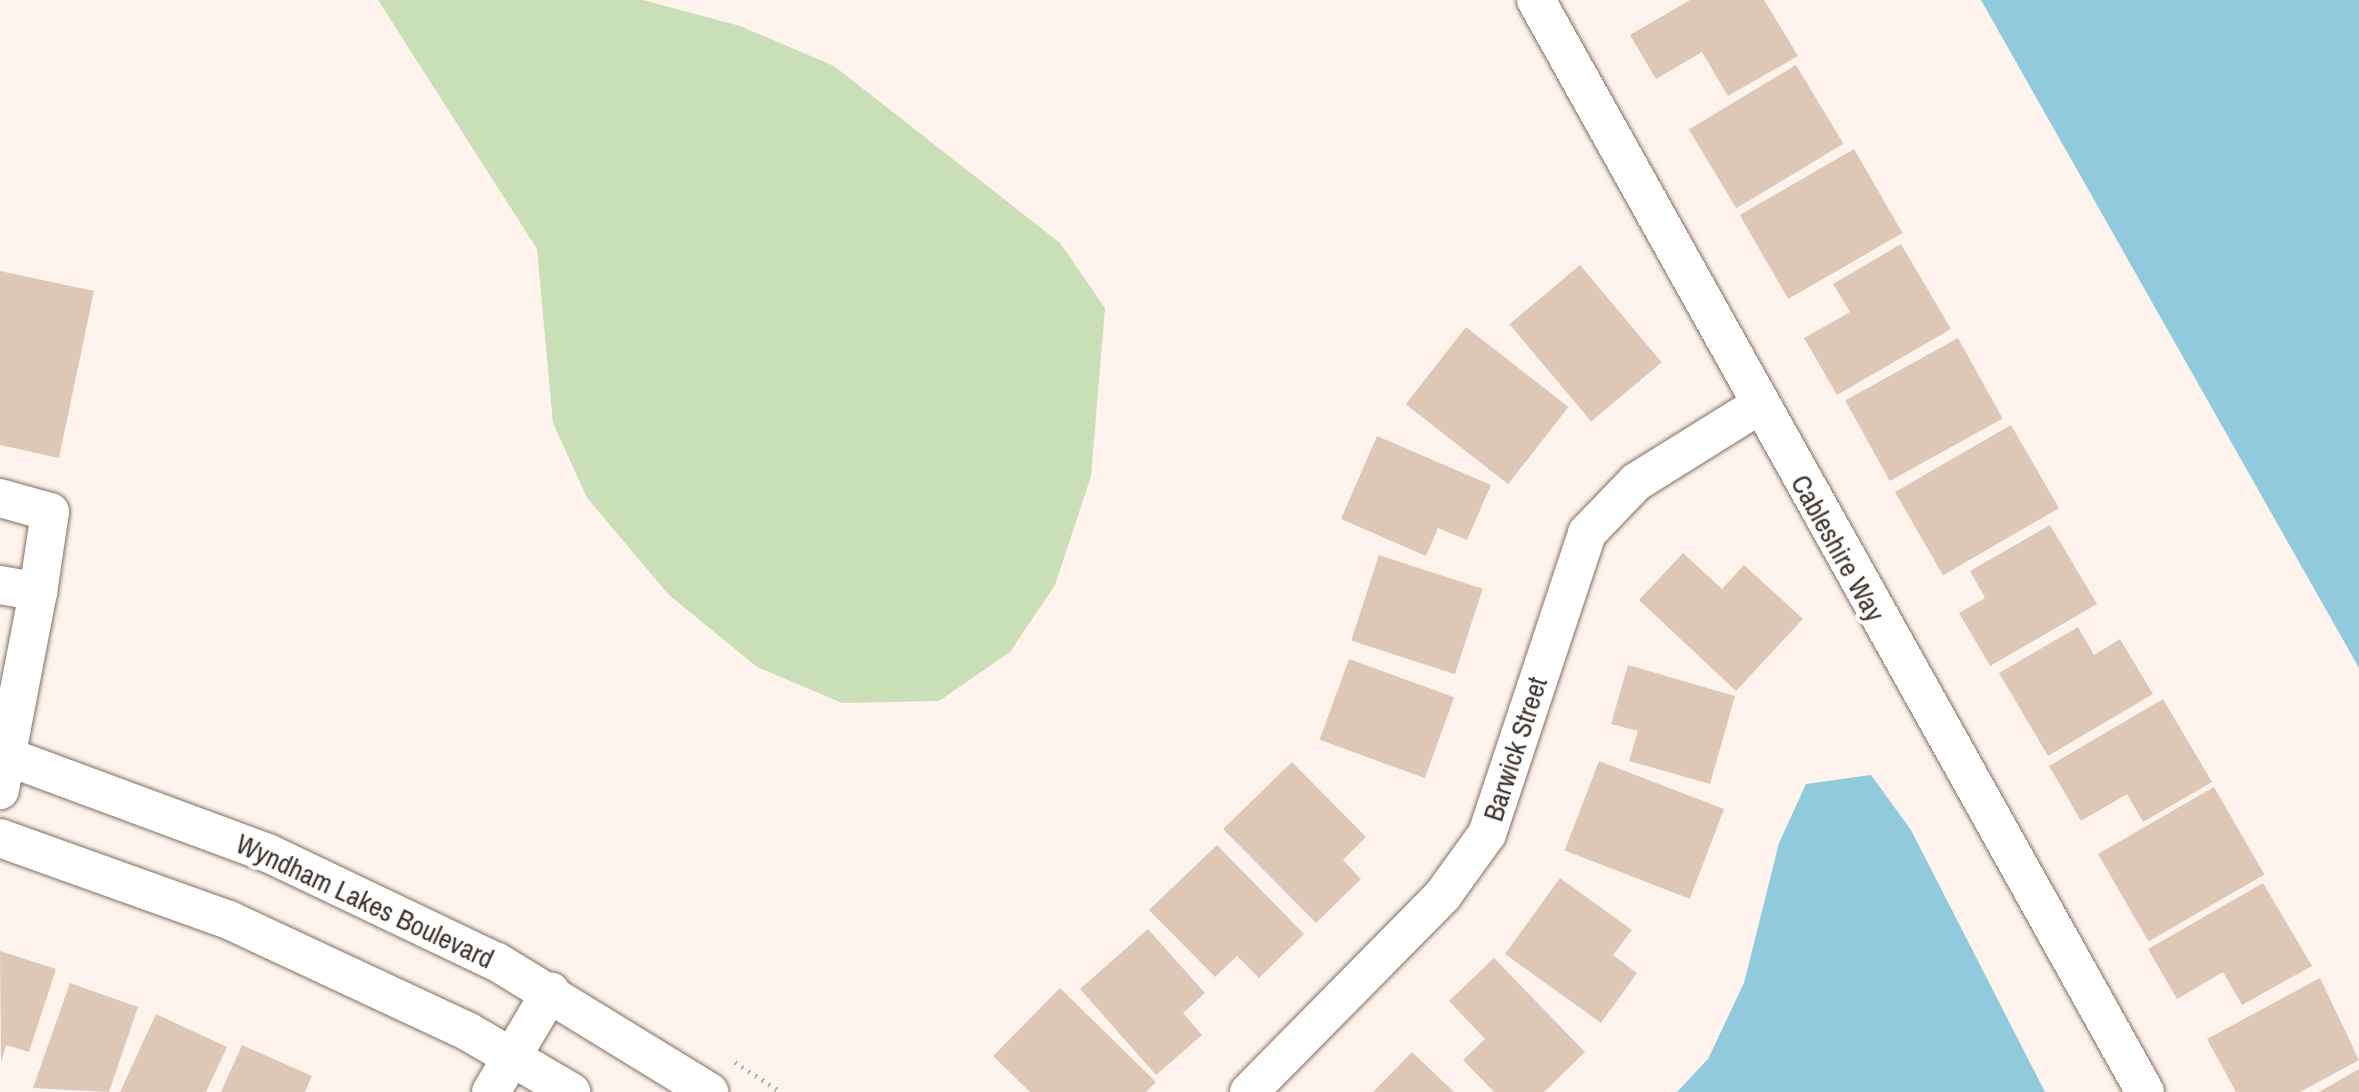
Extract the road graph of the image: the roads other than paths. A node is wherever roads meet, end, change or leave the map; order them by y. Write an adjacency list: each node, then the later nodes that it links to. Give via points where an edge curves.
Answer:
1 (1536, 0): 2 (street, Cableshire Way)
2 (1758, 406): 13 (street, Barwick Street, via 1636,482 1587,533 1487,834 1443,895); 14 (street, Cableshire Way)
3 (0, 498): 5 (street, via 50,512)
4 (0, 585): 5 (street)
5 (38, 592): 6 (street)
6 (3, 767): 8 (street, Wyndham Lakes Boulevard, via 268,853)
7 (0, 838): 9 (street, via 229,920)
8 (551, 991): 9 (street); 12 (street, Wyndham Lakes Boulevard)
9 (513, 1056): 10 (street); 11 (street)
10 (491, 1092)
11 (571, 1092)
12 (709, 1092)
13 (1249, 1092)
14 (2145, 1092)

